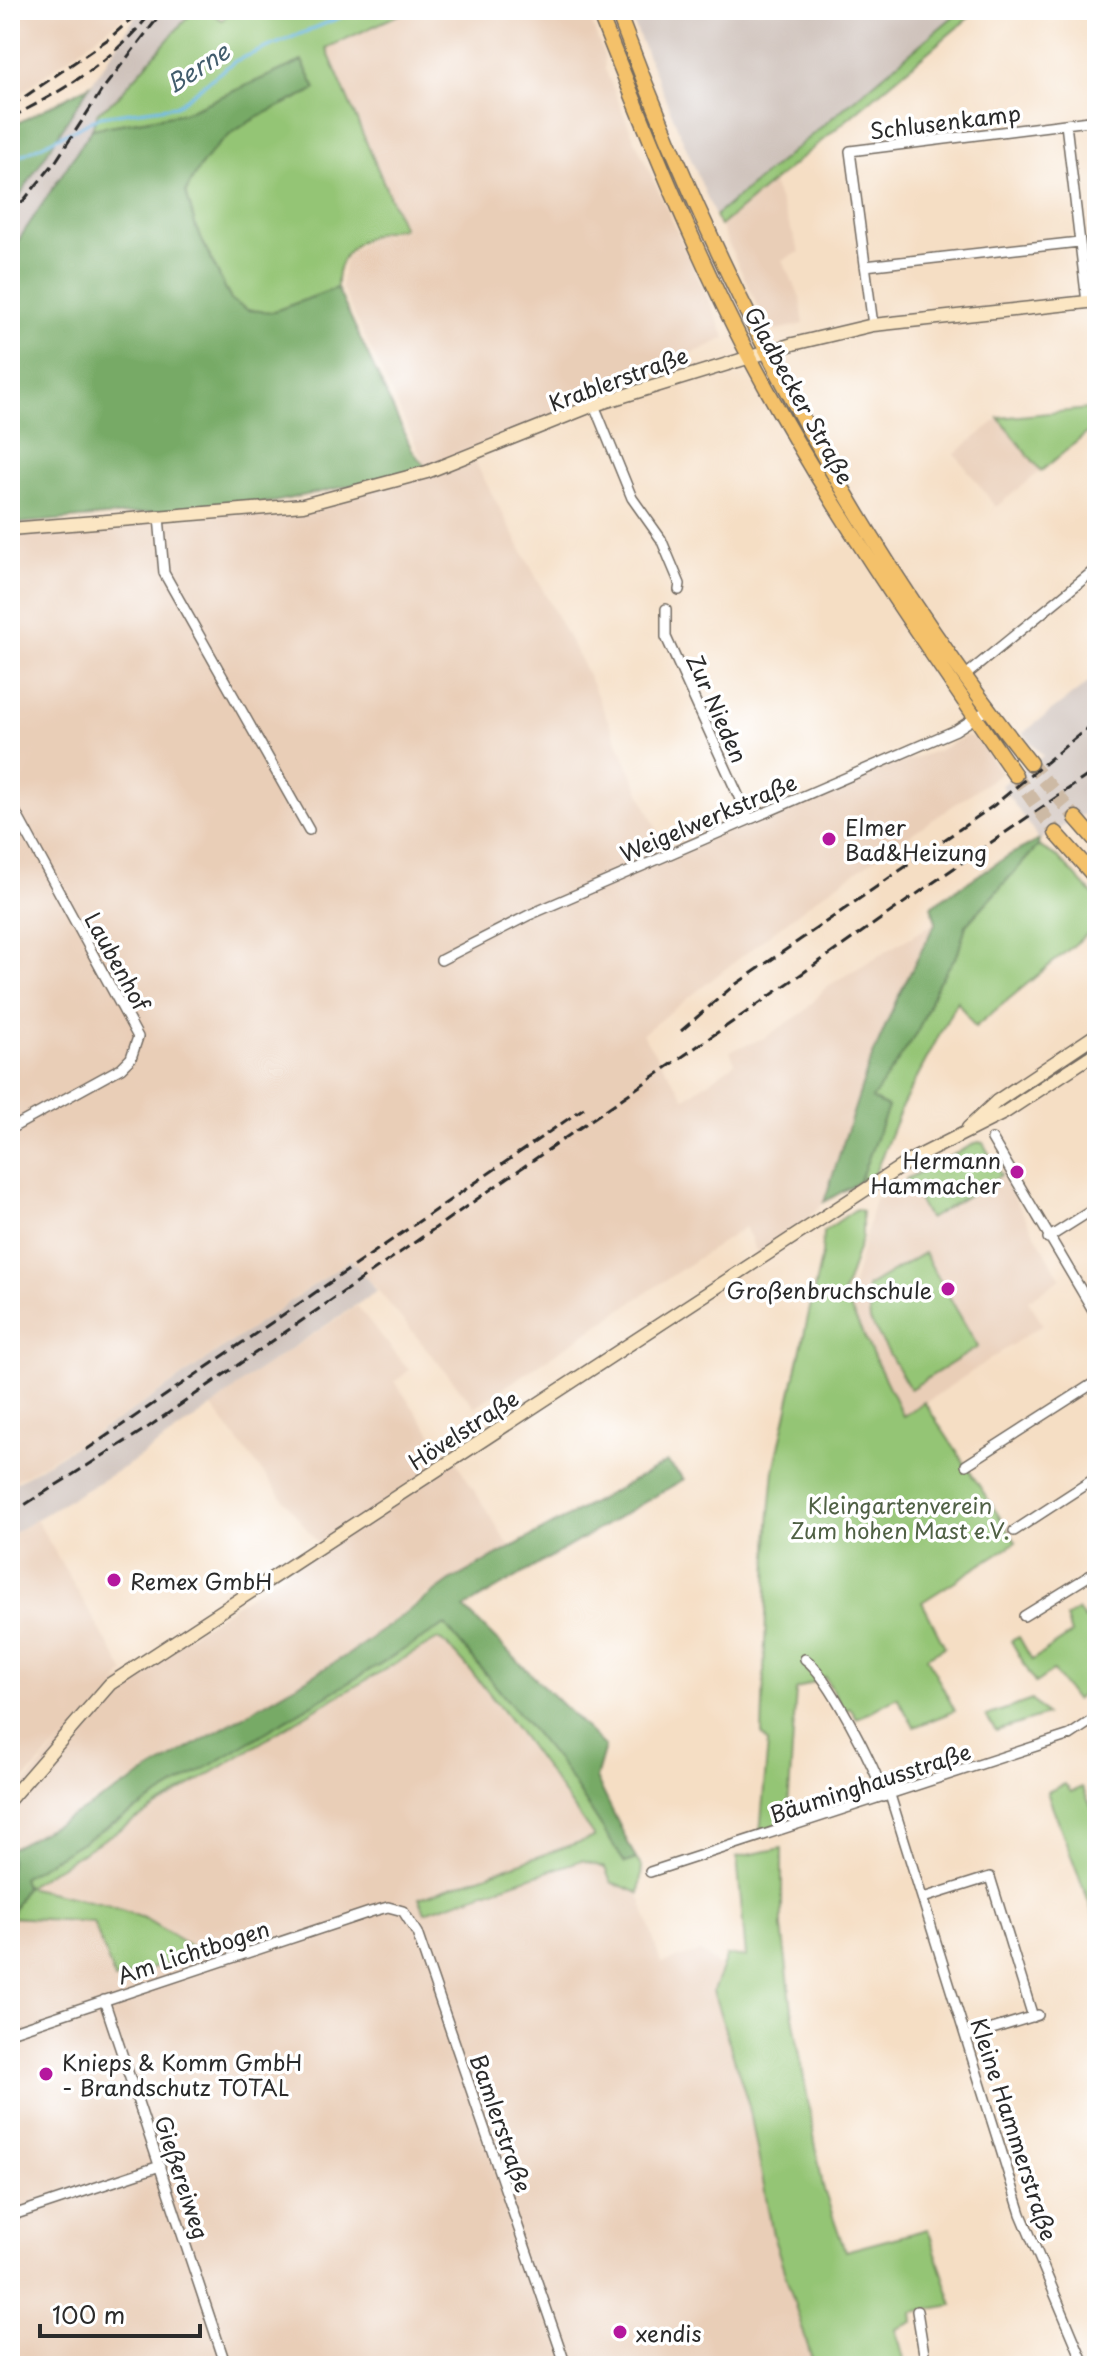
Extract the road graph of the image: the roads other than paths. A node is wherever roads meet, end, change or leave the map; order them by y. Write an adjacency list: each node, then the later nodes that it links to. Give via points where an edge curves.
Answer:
1 (598, 10): 5 (main road, Gladbecker Straße)
2 (617, 10): 6 (main road, Gladbecker Straße)
3 (1097, 120): 4 (street, Schlusenkamp)
4 (1066, 124): 7 (street); 8 (street, Schlusenkamp, via 850,151)
5 (650, 143): 6 (main road); 12 (main road, Gladbecker Straße)
6 (671, 146): 11 (main road, Gladbecker Straße)
7 (1079, 242): 8 (street); 9 (street)
8 (865, 266): 10 (street, Schlusenkamp)
9 (1092, 301): 10 (main road, Krablerstraße)
10 (873, 325): 11 (main road, Krablerstraße)
11 (767, 351): 12 (main road, Krablerstraße); 19 (main road, Gladbecker Straße, via 874,544)
12 (749, 357): 13 (main road, Krablerstraße); 21 (main road, Gladbecker Straße, via 874,566)
13 (594, 405): 14 (main road, Krablerstraße, via 446,466 358,493 303,505); 17 (street, via 632,498 661,539)
14 (159, 517): 15 (main road, Krablerstraße); 27 (street, via 164,573)
15 (10, 529)
16 (1097, 568): 19 (street)
17 (679, 590)
18 (666, 609): 26 (street, Zur Nieden, via 666,637)
19 (966, 675): 20 (main road, Gladbecker Straße)
20 (989, 709): 21 (street, Weigelwerkstraße); 22 (main road, Gladbecker Straße)
21 (976, 718): 23 (main road, Gladbecker Straße); 26 (street, Weigelwerkstraße)
22 (1030, 763)
23 (1015, 775)
24 (10, 802): 34 (street, Laubenhof, via 138,1037 121,1068)
25 (1076, 818): 29 (main road)
26 (749, 819): 31 (street, Weigelwerkstraße, via 486,934)
27 (309, 830)
28 (1056, 833): 30 (main road)
29 (1097, 842)
30 (1097, 879)
31 (441, 960)
32 (1097, 1034): 35 (main road, Hövelstraße, via 997,1101)
33 (1097, 1052): 35 (main road, Hövelstraße, via 1004,1113)
34 (10, 1129)
35 (967, 1129): 49 (main road, Hövelstraße, via 911,1160 110,1684)
36 (992, 1139): 38 (street)
37 (1097, 1207): 38 (street)
38 (1048, 1238): 39 (street)
39 (1097, 1317)
40 (1097, 1381): 41 (street)
41 (966, 1465)
42 (1097, 1477): 43 (street)
43 (1014, 1531)
44 (1097, 1571): 45 (street)
45 (1024, 1616)
46 (805, 1659): 48 (street, Kleine Hammerstraße, via 822,1677)
47 (1097, 1717): 48 (street, Bäuminghausstraße, via 1070,1735)
48 (887, 1796): 50 (street, Bäuminghausstraße); 51 (street, Kleine Hammerstraße)
49 (10, 1799)
50 (650, 1872)
51 (923, 1898): 55 (street, Kleine Hammerstraße); 55 (street, via 990,1877 1035,2016)
52 (388, 1907): 53 (street, Am Lichtbogen); 60 (street, Bamlerstraße, via 409,1915 417,1933)
53 (104, 2000): 54 (street, Am Lichtbogen); 56 (street, Gießereiweg)
54 (10, 2032)
55 (966, 2037): 62 (street, Kleine Hammerstraße, via 1021,2214)
56 (160, 2166): 57 (street); 59 (street, Gießereiweg)
57 (10, 2216)
58 (917, 2311): 61 (street)
59 (226, 2366)
60 (566, 2366)
61 (926, 2366)
62 (1085, 2366)

